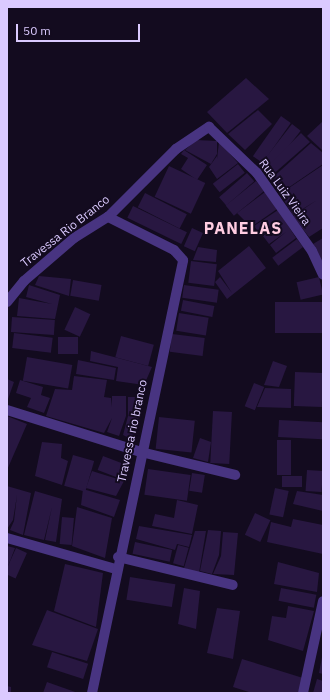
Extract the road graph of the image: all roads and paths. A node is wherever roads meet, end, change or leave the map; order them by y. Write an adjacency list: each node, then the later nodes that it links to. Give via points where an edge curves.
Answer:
1 (217, 131): 2 (street, Travessa Rio Branco, via 209,127 176,149); 3 (street, Rua Luiz Vieira, via 257,173 312,252)
2 (108, 217): 4 (street, Travessa Rio Branco, via 63,248 24,281); 6 (street, Travessa rio branco, via 174,250 183,260)
3 (323, 275)
4 (7, 302)
5 (7, 410): 6 (street, Travessa rio branco)
6 (141, 452): 7 (street, Travessa rio branco); 9 (street, Travessa rio branco)
7 (235, 475)
8 (7, 538): 10 (street)
9 (118, 557): 10 (street, Travessa rio branco); 11 (street)
10 (116, 569): 13 (street, Travessa rio branco)
11 (233, 585)
12 (323, 601): 14 (street)
13 (92, 693)
14 (303, 693)

